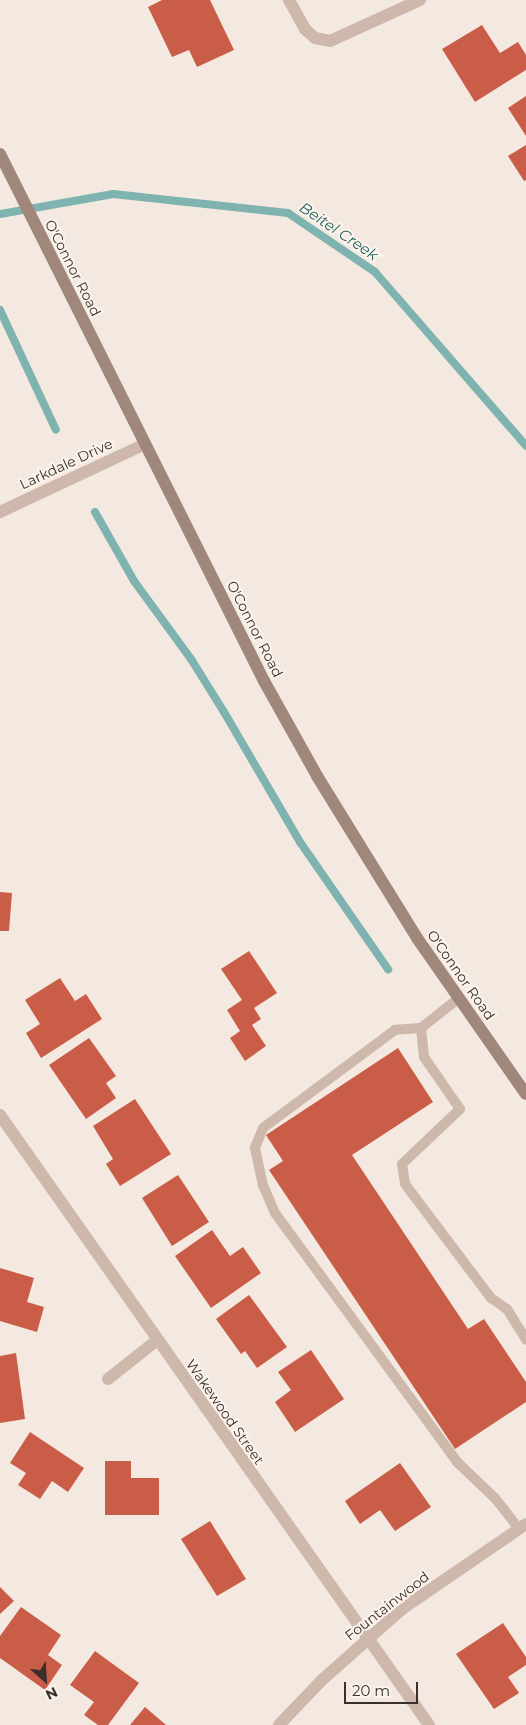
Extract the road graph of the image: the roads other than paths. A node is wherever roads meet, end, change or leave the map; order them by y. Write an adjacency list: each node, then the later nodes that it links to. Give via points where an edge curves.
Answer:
1 (290, 0): 2 (street, via 305,29 315,38 330,41)
2 (420, 0)
3 (0, 154): 4 (main road, O'Connor Road)
4 (145, 444): 5 (street, Larkdale Drive); 6 (main road, O'Connor Road, via 264,681 317,776 378,877)
5 (0, 512)
6 (459, 998): 7 (lane); 8 (main road, O'Connor Road)
7 (421, 1028): 10 (lane, via 424,1057 460,1109 402,1164 405,1184 490,1298 507,1309); 13 (lane, via 395,1030 263,1128 255,1148 263,1185 275,1213 457,1462)
8 (526, 1094)
9 (0, 1115): 11 (street, Wakewood Street)
10 (526, 1339)
11 (156, 1341): 12 (street); 14 (street, Wakewood Street)
12 (108, 1379)
13 (523, 1526): 14 (street, Fountainwood, via 402,1609)
14 (368, 1638): 15 (street, Fountainwood); 16 (street, Wakewood Street)
15 (279, 1725)
16 (429, 1725)

